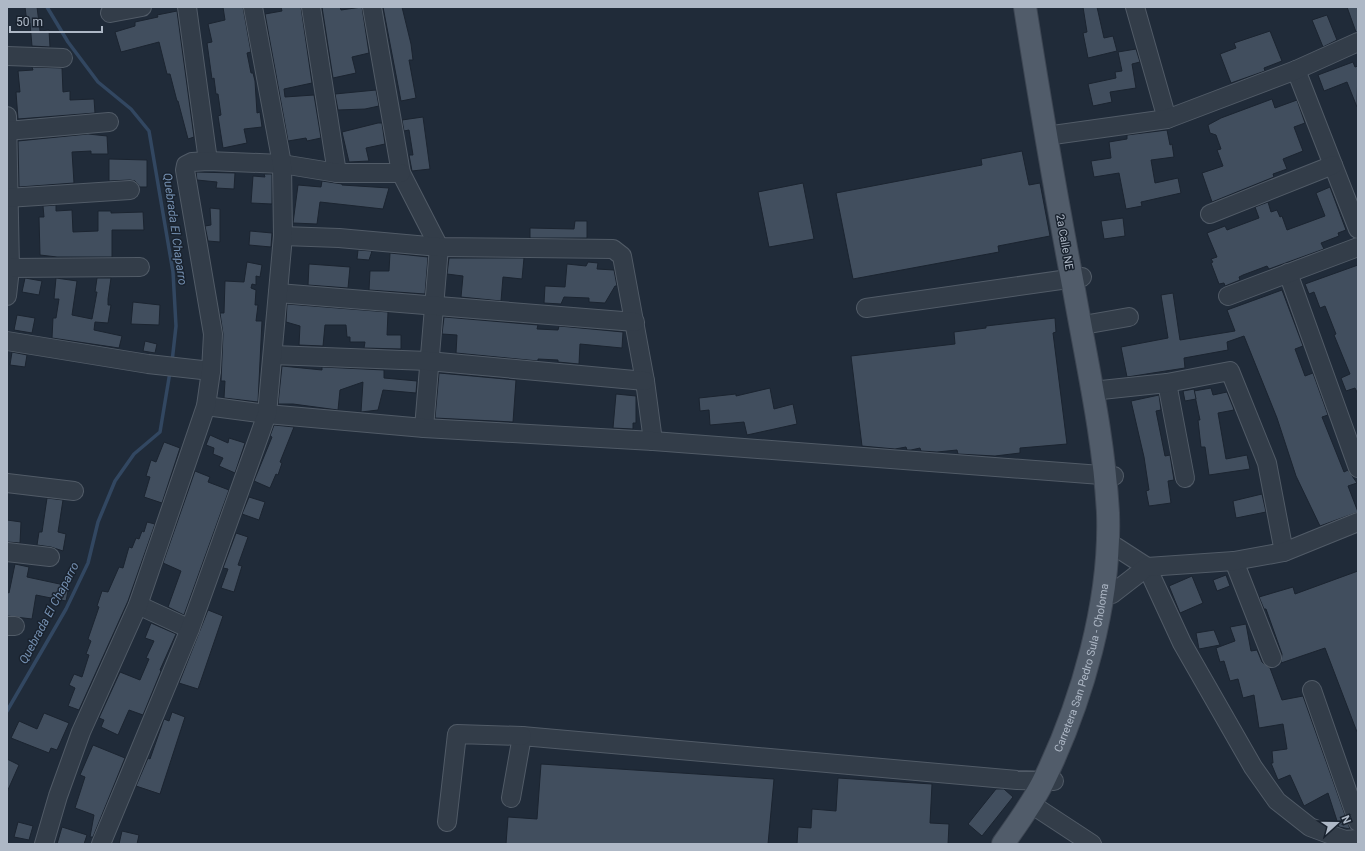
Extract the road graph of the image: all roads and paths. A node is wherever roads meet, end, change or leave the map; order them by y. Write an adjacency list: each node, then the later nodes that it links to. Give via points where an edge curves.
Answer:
1 (142, 7): 9 (street)
2 (187, 7): 18 (street)
3 (253, 7): 19 (street)
4 (311, 7): 22 (street)
5 (372, 7): 21 (street)
6 (1025, 7): 17 (main road, 2a Calle NE)
7 (1037, 7): 17 (main road, 2a Calle NE)
8 (1135, 7): 14 (street)
9 (110, 13)
10 (1358, 42): 13 (street)
11 (7, 56): 12 (street)
12 (63, 58)
13 (1296, 70): 14 (street); 20 (street)
14 (1167, 119): 17 (street)
15 (108, 122): 16 (street)
16 (7, 126): 24 (street)
17 (1052, 135): 33 (main road, 2a Calle NE)
18 (208, 161): 19 (street); 45 (street, via 192,162 186,165 185,170 213,334)
19 (282, 164): 22 (street); 27 (street)
20 (1333, 165): 25 (street); 26 (street)
21 (401, 172): 22 (street); 28 (street)
22 (337, 173)
23 (130, 190): 24 (street)
24 (8, 198): 31 (street)
25 (1210, 214)
26 (1358, 229)
27 (283, 236): 28 (street); 34 (street)
28 (440, 247): 37 (street); 40 (street, via 613,249 622,256)
29 (1358, 247): 32 (street)
30 (140, 267): 31 (street)
31 (9, 268): 35 (street)
32 (1288, 273): 36 (street); 53 (street)
33 (1077, 278): 38 (street); 41 (main road, 2a Calle NE); 48 (main road, 2a Calle NE)
34 (278, 293): 37 (street); 43 (street)
35 (7, 296)
36 (1228, 296)
37 (434, 306): 40 (street); 44 (street)
38 (866, 308)
39 (1129, 317): 41 (street)
40 (635, 322): 46 (street)
41 (1089, 324): 48 (main road, 2a Calle NE)
42 (7, 341): 45 (street)
43 (273, 355): 44 (street); 50 (street)
44 (428, 361): 46 (street); 51 (street)
45 (211, 372): 49 (street)
46 (645, 381): 52 (street)
47 (1167, 383): 48 (street); 55 (street); 61 (street, via 1230,371 1267,463)
48 (1097, 391): 54 (main road, 2a Calle NE)
49 (206, 406): 50 (street); 66 (street)
50 (268, 414): 51 (street); 67 (street)
51 (424, 428): 52 (street)
52 (653, 441): 54 (street)
53 (1358, 468)
54 (1110, 476): 59 (main road, Carretera San Pedro Sula - Choloma); 71 (main road, Carretera San Pedro Sula - Choloma, via 1103,592 1084,673)
55 (1185, 478)
56 (7, 483): 57 (street)
57 (74, 491)
58 (1358, 522): 61 (street)
59 (1116, 547): 64 (street); 65 (main road, Carretera San Pedro Sula - Choloma)
60 (7, 552): 62 (street)
61 (1284, 552): 63 (street)
62 (50, 557)
63 (1234, 561): 64 (street); 68 (street)
64 (1147, 567): 65 (street); 76 (street, via 1182,643 1253,768 1277,801 1310,827 1345,840)
65 (1112, 594): 71 (main road, Carretera San Pedro Sula - Choloma, via 1098,661 1076,728)
66 (138, 605): 67 (street); 77 (street, via 81,732)
67 (190, 629): 78 (street)
68 (1272, 658)
69 (1312, 690): 75 (street)
70 (522, 736): 71 (street); 72 (street); 74 (street, via 457,734)
71 (1049, 781): 73 (main road, Carretera San Pedro Sula - Choloma)
72 (511, 798)
73 (1035, 806): 79 (main road, Carretera San Pedro Sula - Choloma); 80 (main road, Carretera San Pedro Sula - Choloma); 81 (street)
74 (447, 822)
75 (1358, 822)
76 (1358, 839)
77 (44, 844)
78 (101, 844)
79 (1004, 844)
80 (1014, 844)
81 (1092, 844)

